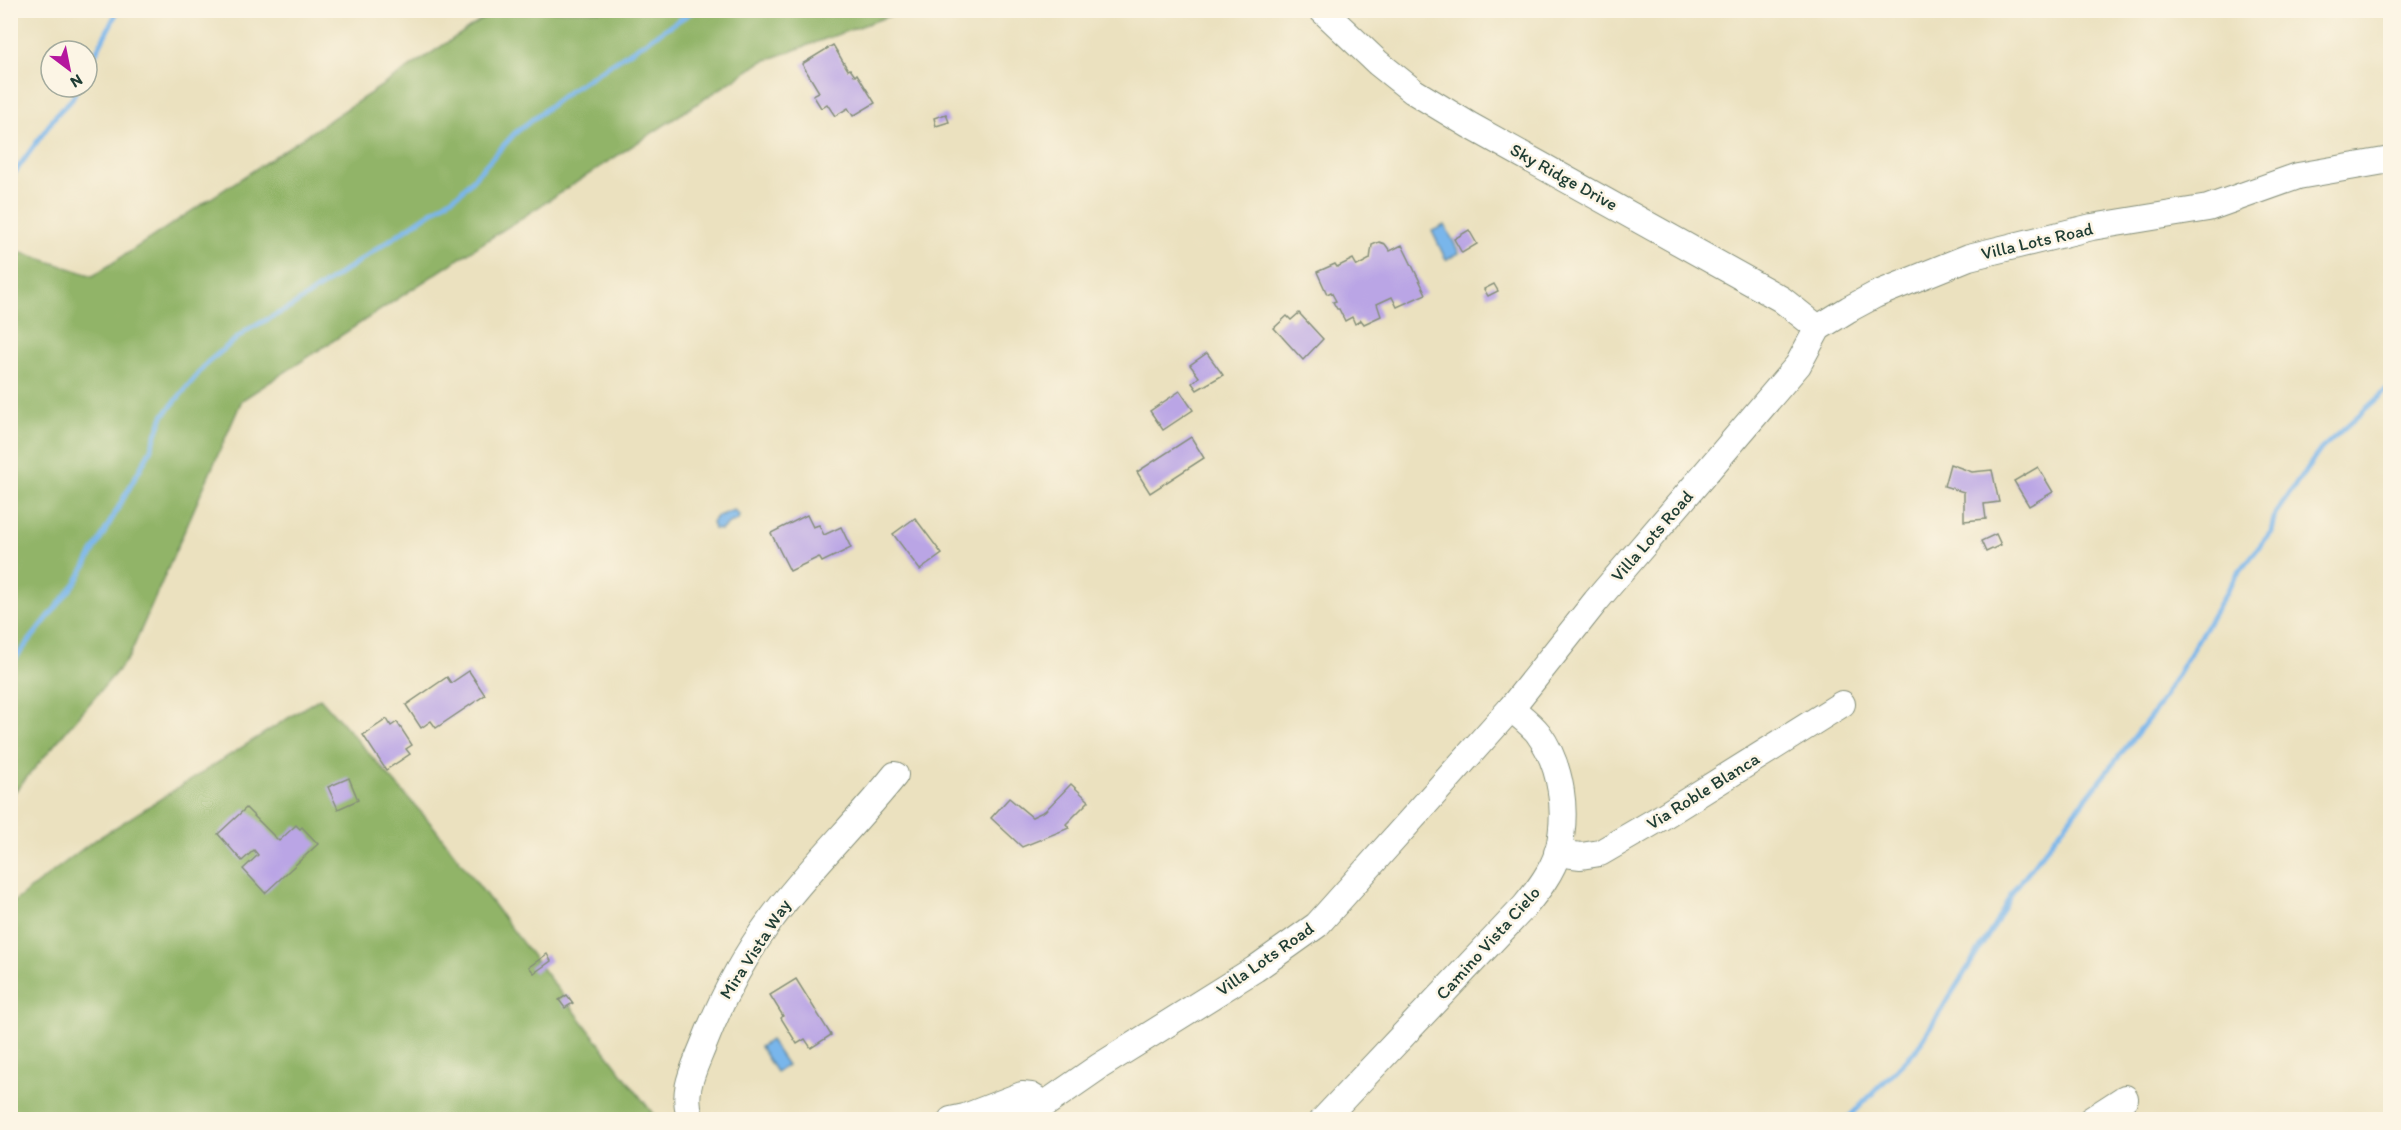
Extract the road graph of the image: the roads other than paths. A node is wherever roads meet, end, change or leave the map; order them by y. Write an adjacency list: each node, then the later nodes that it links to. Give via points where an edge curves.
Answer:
1 (1322, 10): 3 (street, Sky Ridge Drive, via 1413,91 1781,299)
2 (2391, 160): 3 (street, Villa Lots Road, via 2298,176 2208,208 2092,227 1969,257 1875,294)
3 (1818, 328): 5 (street, Villa Lots Road, via 1798,365 1596,601)
4 (1842, 704): 7 (street, Via Roble Blanca, via 1600,853)
5 (1511, 708): 7 (street, Camino Vista Cielo, via 1537,731 1550,752 1561,785); 9 (street, Villa Lots Road, via 1317,925)
6 (895, 775): 10 (street, Mira Vista Way, via 769,922 725,994 686,1095)
7 (1557, 853): 13 (street, Camino Vista Cielo, via 1543,883 1525,906)
8 (2125, 1098): 14 (street)
9 (1044, 1104): 11 (street, via 1022,1095); 12 (street, Villa Lots Road)
10 (691, 1119)
11 (951, 1119)
12 (1022, 1119)
13 (1323, 1119)
14 (2091, 1119)

